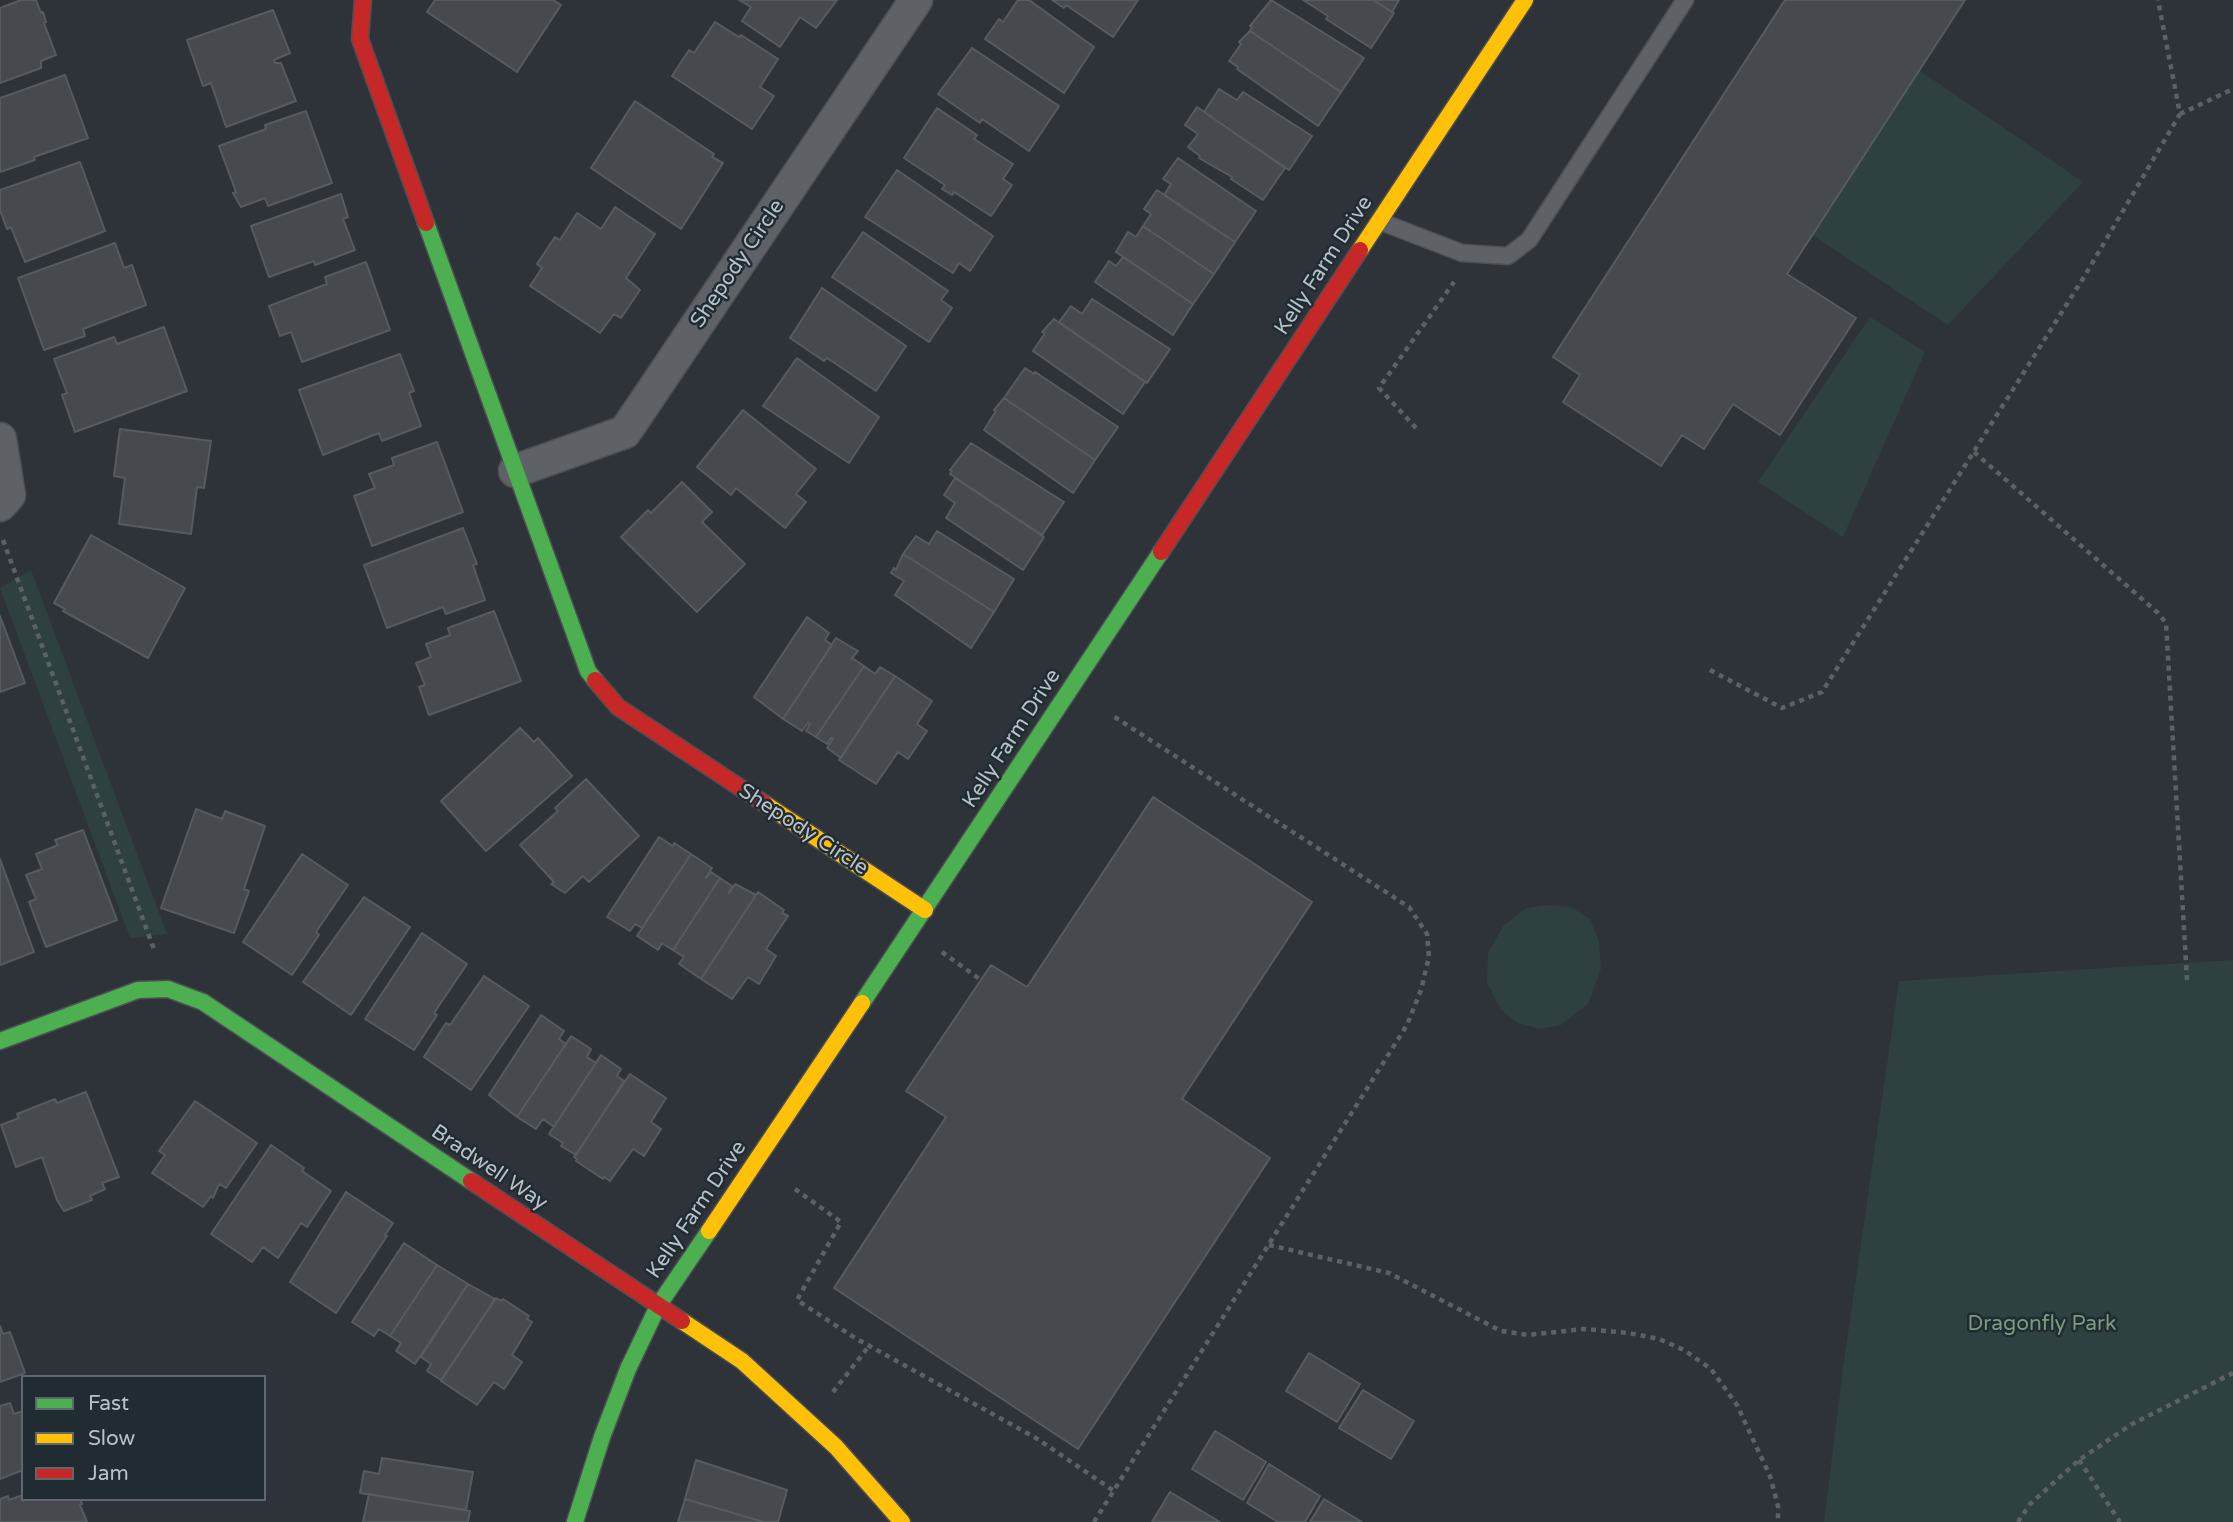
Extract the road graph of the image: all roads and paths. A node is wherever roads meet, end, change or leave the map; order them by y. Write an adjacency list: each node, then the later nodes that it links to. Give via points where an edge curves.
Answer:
1 (363, 0): 13 (street, Shepody Circle, via 360,39)
2 (916, 0): 13 (street, Shepody Circle, via 625,432)
3 (1525, 0): 8 (street, Kelly Farm Drive)
4 (1685, 0): 8 (lane, via 1529,240 1508,256 1462,253)
5 (2158, 0): 7 (path)
6 (2233, 89): 7 (path)
7 (2180, 114): 12 (path)
8 (1379, 221): 18 (street, Kelly Farm Drive)
9 (1454, 282): 10 (path, via 1379,388)
10 (1416, 428)
11 (0, 439): 14 (street, via 9,495)
12 (1974, 452): 16 (path, via 1822,692 1782,708); 21 (path, via 2166,623)
13 (515, 471): 18 (street, Shepody Circle, via 588,671 618,707)
14 (0, 505)
15 (0, 532): 22 (path)
16 (1710, 670)
17 (1113, 716): 25 (path, via 1409,907 1427,934 1429,957 1407,1025)
18 (925, 910): 19 (street, Kelly Farm Drive)
19 (910, 932): 20 (path); 26 (street, Kelly Farm Drive)
20 (981, 980)
21 (2187, 980)
22 (168, 989): 23 (street, Bradwell Way, via 138,990); 26 (street, Bradwell Way, via 203,1002)
23 (0, 1041)
24 (795, 1189): 27 (path, via 841,1222 797,1300)
25 (1268, 1245): 31 (path); 35 (path, via 1389,1273 1501,1331 1528,1335 1584,1329 1629,1333 1684,1350 1711,1369 1737,1405 1770,1476)
26 (658, 1306): 32 (street, Kelly Farm Drive, via 628,1368); 33 (street, Bradwell Way, via 742,1361 836,1447)
27 (870, 1346): 29 (path); 31 (path, via 1036,1438)
28 (2233, 1373): 30 (path, via 2132,1424)
29 (830, 1395)
30 (2079, 1460): 36 (path); 37 (path)
31 (1114, 1491): 34 (path)
32 (575, 1522)
33 (902, 1522)
34 (1094, 1522)
35 (1778, 1522)
36 (2018, 1522)
37 (2120, 1522)

